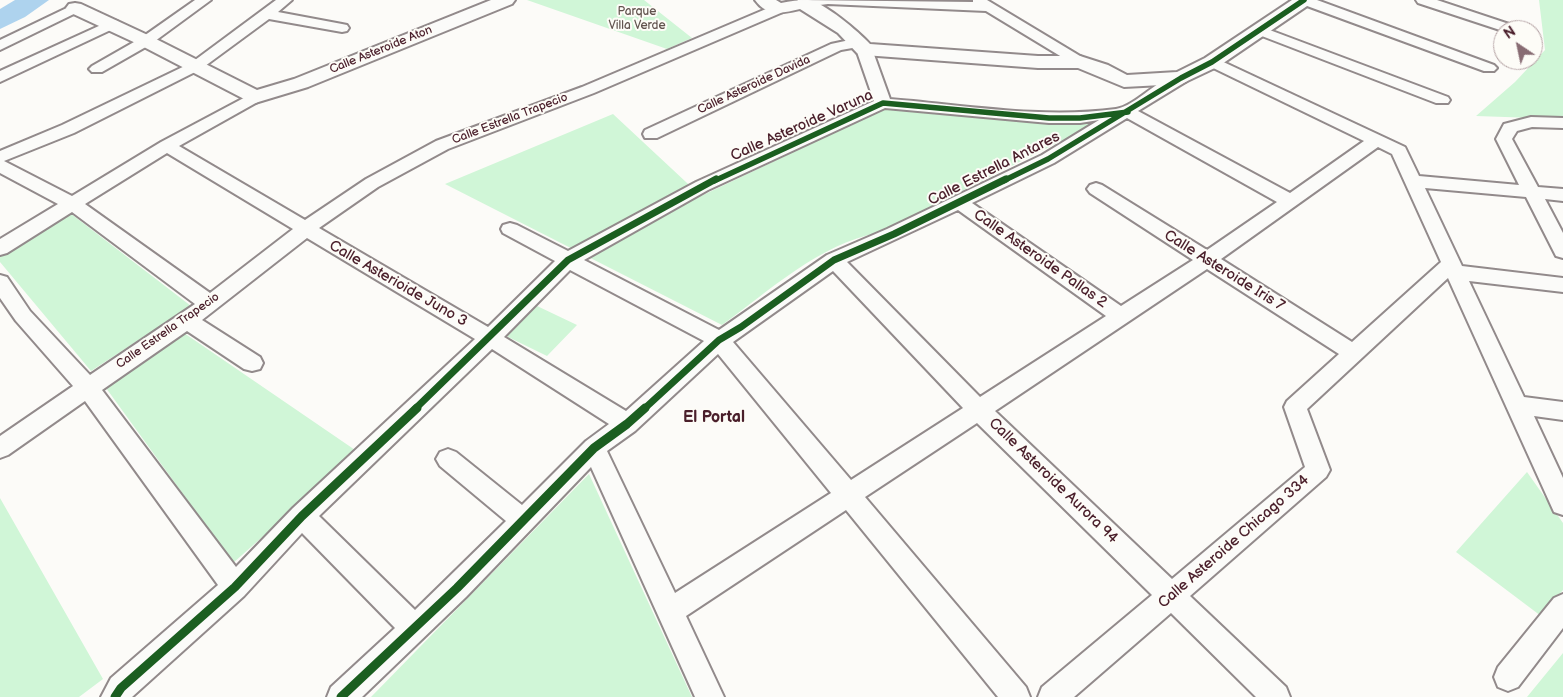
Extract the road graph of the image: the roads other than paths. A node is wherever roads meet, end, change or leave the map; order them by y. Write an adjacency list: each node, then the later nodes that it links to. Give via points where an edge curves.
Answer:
1 (94, 0): 11 (street)
2 (204, 0): 18 (street)
3 (285, 0): 13 (street)
4 (506, 0): 28 (street, Calle Asteroide Aton, via 301,83)
5 (977, 0): 12 (street)
6 (1304, 0): 17 (street, Calle Estrella Antares); 24 (street)
7 (1423, 0): 14 (street)
8 (869, 1): 9 (street, Calle Estrella Trapecio); 12 (street, Calle Estrella Trapecio)
9 (803, 3): 10 (street, Calle Estrella Trapecio); 20 (street)
10 (771, 4): 45 (street, Calle Estrella Trapecio, via 588,90 442,145 372,184)
11 (75, 8): 15 (street); 19 (street)
12 (990, 8): 21 (street)
13 (266, 14): 16 (street); 23 (street)
14 (1493, 23)
15 (112, 24): 18 (street); 26 (street)
16 (342, 28)
17 (1259, 30): 22 (street, Calle Estrella Antares); 29 (street)
18 (146, 41): 23 (street); 25 (street)
19 (0, 46)
20 (861, 46): 21 (street, Calle Asteroide Davida, via 1038,62); 30 (street); 33 (street, Calle Asteroide Davida, via 836,47)
21 (1080, 62): 27 (street, Calle Asteroide Davida, via 1124,81)
22 (1212, 62): 27 (street, Calle Estrella Antares); 34 (street)
23 (196, 66): 28 (street); 36 (street, via 68,129)
24 (1489, 68)
25 (97, 69)
26 (0, 78)
27 (1181, 78): 31 (street, Calle Estrella Antares)
28 (255, 97): 35 (street)
29 (1442, 100)
30 (883, 103): 31 (street, Calle Asteroide Varuna, via 1049,118); 49 (street, Calle Asteroide Varuna, via 702,186)
31 (1128, 112): 42 (street); 43 (street, Calle Estrella Antares, via 1048,159)
32 (1563, 122): 40 (street, via 1531,122 1510,128 1504,139)
33 (651, 134)
34 (1377, 140): 38 (street, via 1399,151); 42 (street)
35 (167, 146): 44 (street); 45 (street, Calle Asterioide Juno 3)
36 (0, 157)
37 (0, 166): 44 (street)
38 (1414, 181): 40 (street); 52 (street)
39 (1096, 189): 51 (street, Calle Asteroide Iris 7)
40 (1531, 192): 41 (street); 48 (street)
41 (1563, 195)
42 (1290, 201): 51 (street)
43 (958, 202): 50 (street, Calle Estrella Antares); 56 (street, Calle Asteroide Pallas 2)
44 (74, 205): 47 (street); 55 (street)
45 (305, 229): 55 (street, Calle Estrella Trapecio); 58 (street, Calle Asterioide Juno 3)
46 (510, 229): 49 (street)
47 (0, 248)
48 (1563, 250)
49 (568, 260): 58 (street, Calle Asteroide Varuna); 59 (street)
50 (834, 260): 59 (street, Calle Estrella Antares); 64 (street, Calle Asteroide Aurora 94)
51 (1207, 260): 56 (street); 60 (street, Calle Asteroide Iris 7)
52 (1452, 268): 54 (street); 60 (street, Calle Asteroide Chicago 334); 63 (street)
53 (0, 282): 62 (street, via 23,316)
54 (1563, 286)
55 (210, 304): 57 (street, Calle Estrella Trapecio)
56 (1122, 316): 64 (street)
57 (186, 320): 61 (street); 62 (street, Calle Estrella Trapecio)
58 (490, 338): 66 (street, Calle Asterioide Juno 3); 72 (street, Calle Asteroide Varuna)
59 (719, 340): 66 (street, Calle Estrella Antares); 70 (street)
60 (1352, 352): 75 (street, Calle Asteroide Chicago 334, via 1295,407 1318,470)
61 (252, 363)
62 (88, 388): 67 (street, Calle Estrella Trapecio); 74 (street)
63 (1517, 405): 65 (street); 71 (street)
64 (979, 410): 70 (street); 75 (street, Calle Asteroide Aurora 94)
65 (1563, 411)
66 (628, 424): 68 (street, Calle Estrella Antares)
67 (0, 448)
68 (594, 448): 73 (street, Calle Estrella Antares); 77 (street)
69 (448, 459): 73 (street)
70 (848, 495): 77 (street); 83 (street)
71 (1563, 504)
72 (302, 516): 74 (street, Calle Asteroide Varuna); 78 (street)
73 (523, 520): 78 (street, Calle Estrella Antares)
74 (235, 587): 80 (street, Calle Asteroide Varuna, via 121,688)
75 (1172, 596): 84 (street, Calle Asteroide Chicago 334); 85 (street, Calle Asteroide Aurora 94)
76 (1563, 607): 79 (street)
77 (670, 612): 82 (street)
78 (414, 628): 81 (street, Calle Estrella Antares)
79 (1508, 677)
80 (115, 697)
81 (341, 697)
82 (710, 697)
83 (1016, 697)
84 (1052, 697)
85 (1276, 697)

